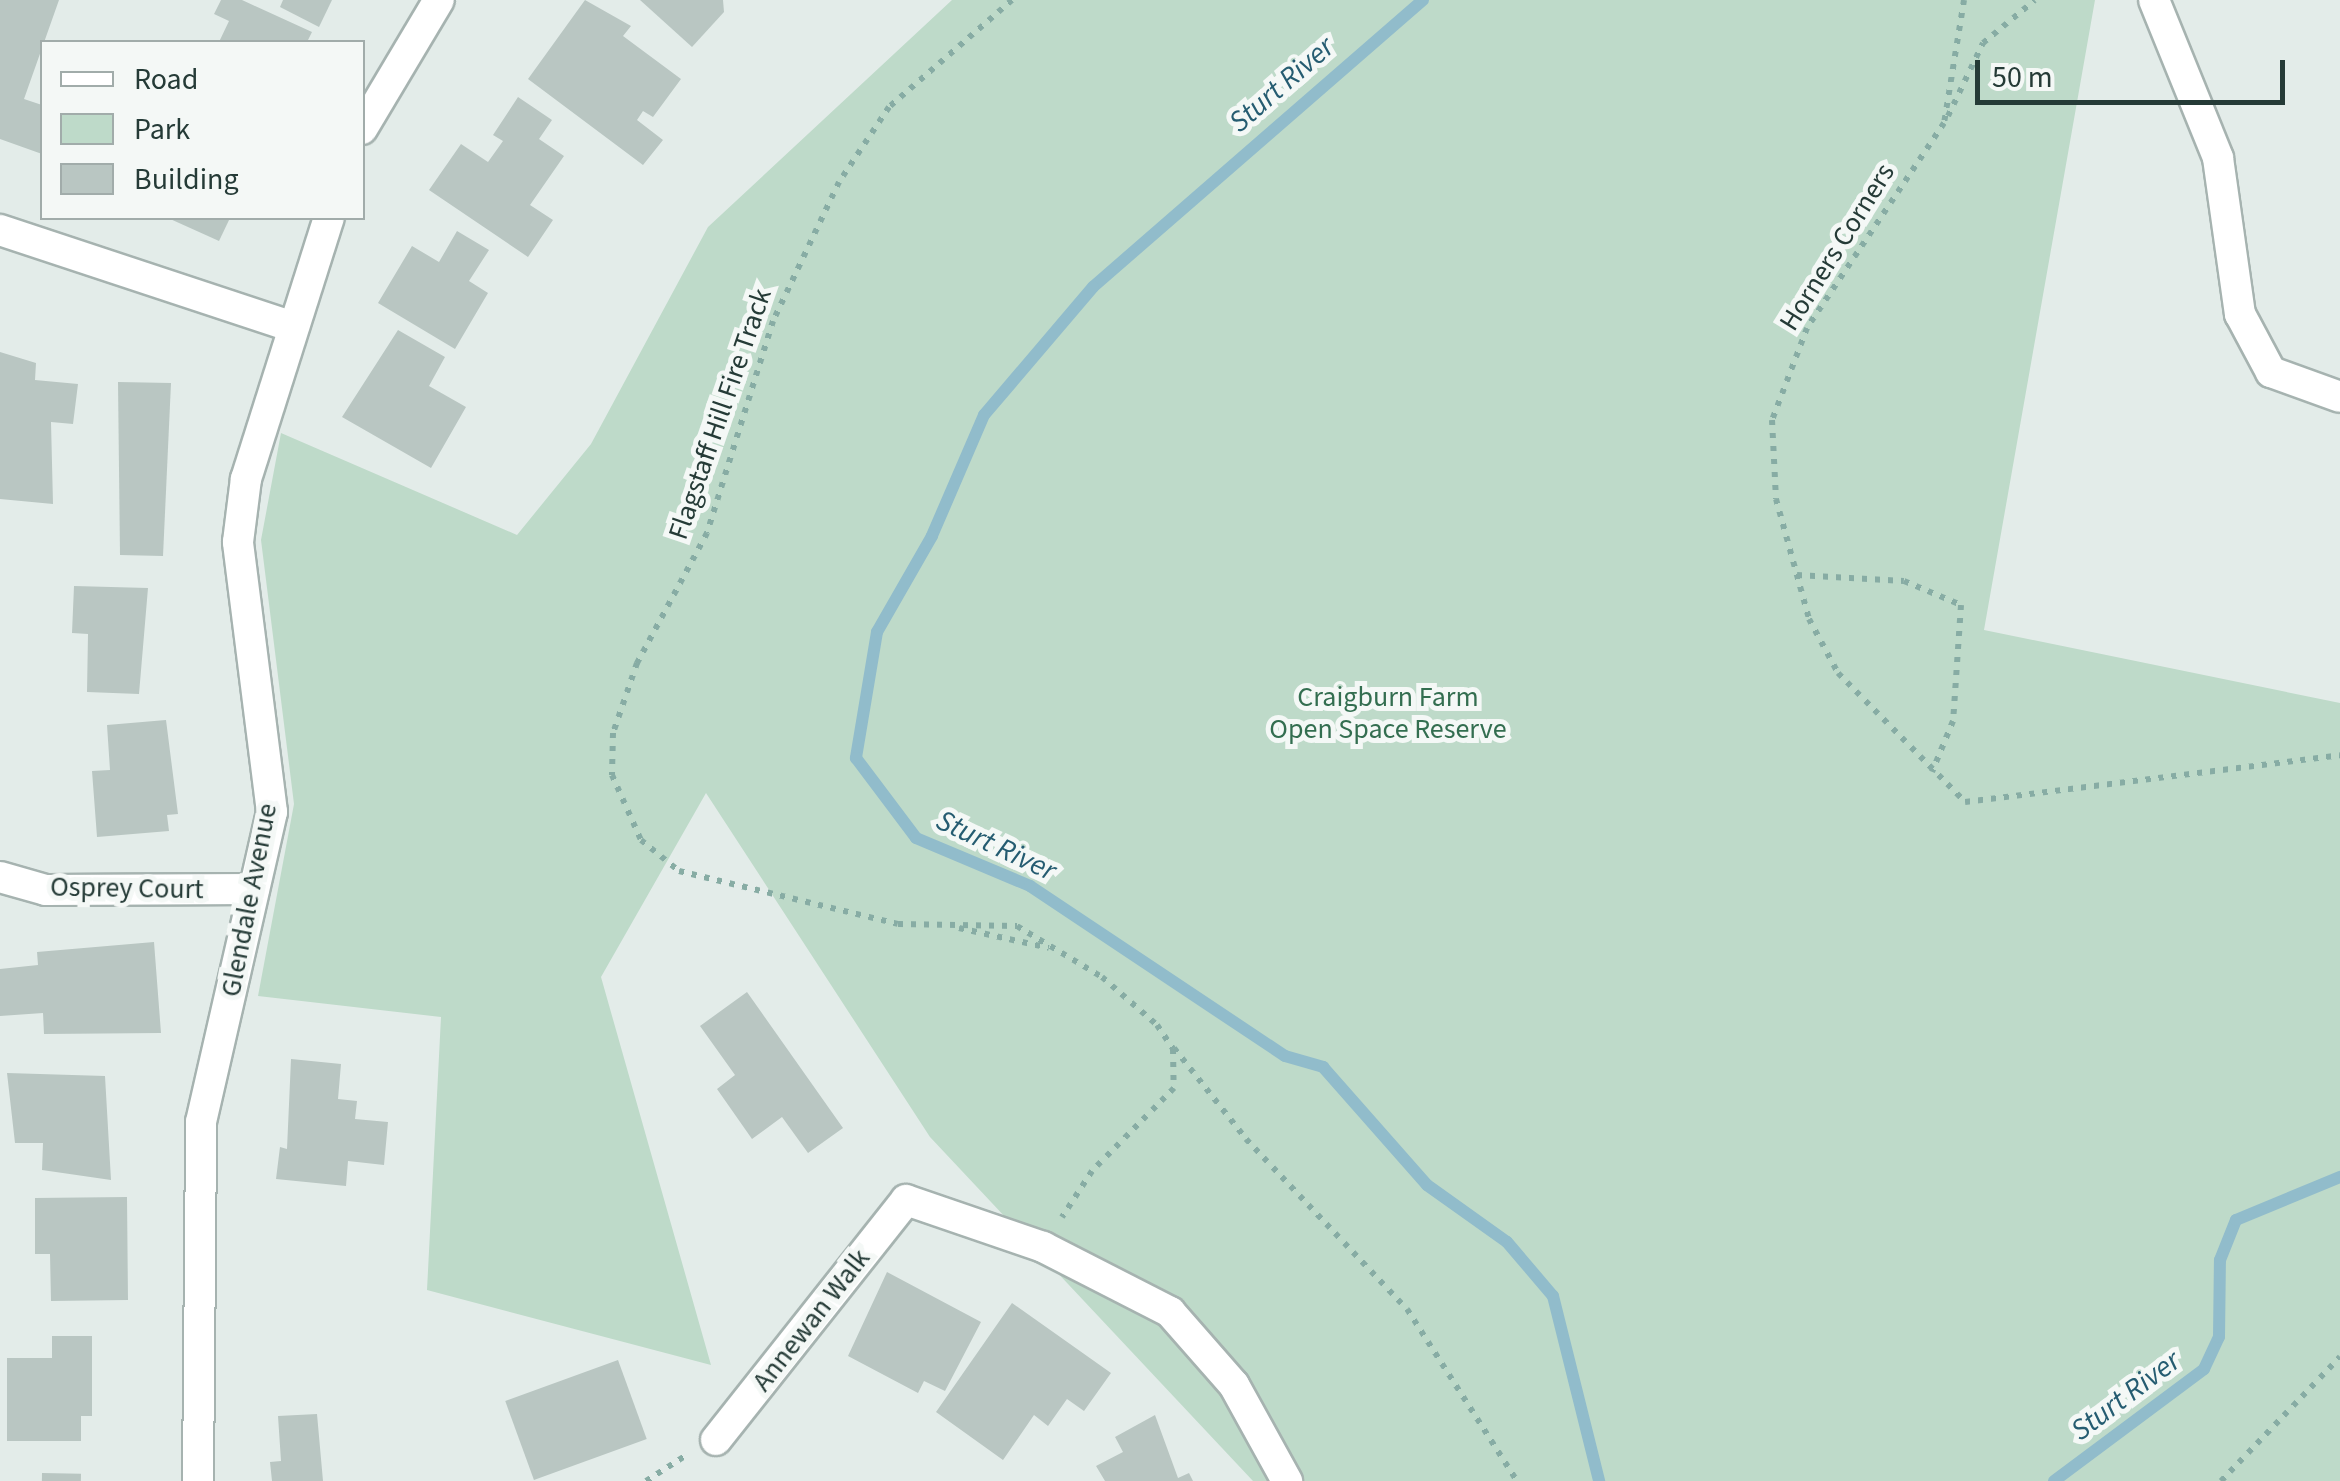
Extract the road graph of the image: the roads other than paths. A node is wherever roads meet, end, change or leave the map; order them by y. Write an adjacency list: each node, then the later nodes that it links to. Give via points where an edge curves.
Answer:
1 (438, 0): 3 (street)
2 (2154, 0): 7 (street, via 2218,158 2240,314 2272,372)
3 (365, 125)
4 (328, 220): 6 (street, Glendale Avenue)
5 (0, 230): 6 (street)
6 (292, 327): 9 (street, Glendale Avenue, via 246,479 238,542 271,790)
7 (2340, 397)
8 (0, 877): 9 (street, Osprey Court, via 46,890)
9 (254, 888): 11 (street, Glendale Avenue, via 202,1122)
10 (716, 1440): 12 (street, Annewan Walk, via 906,1200 1043,1247 1170,1312 1234,1385)
11 (198, 1481)
12 (1287, 1481)

